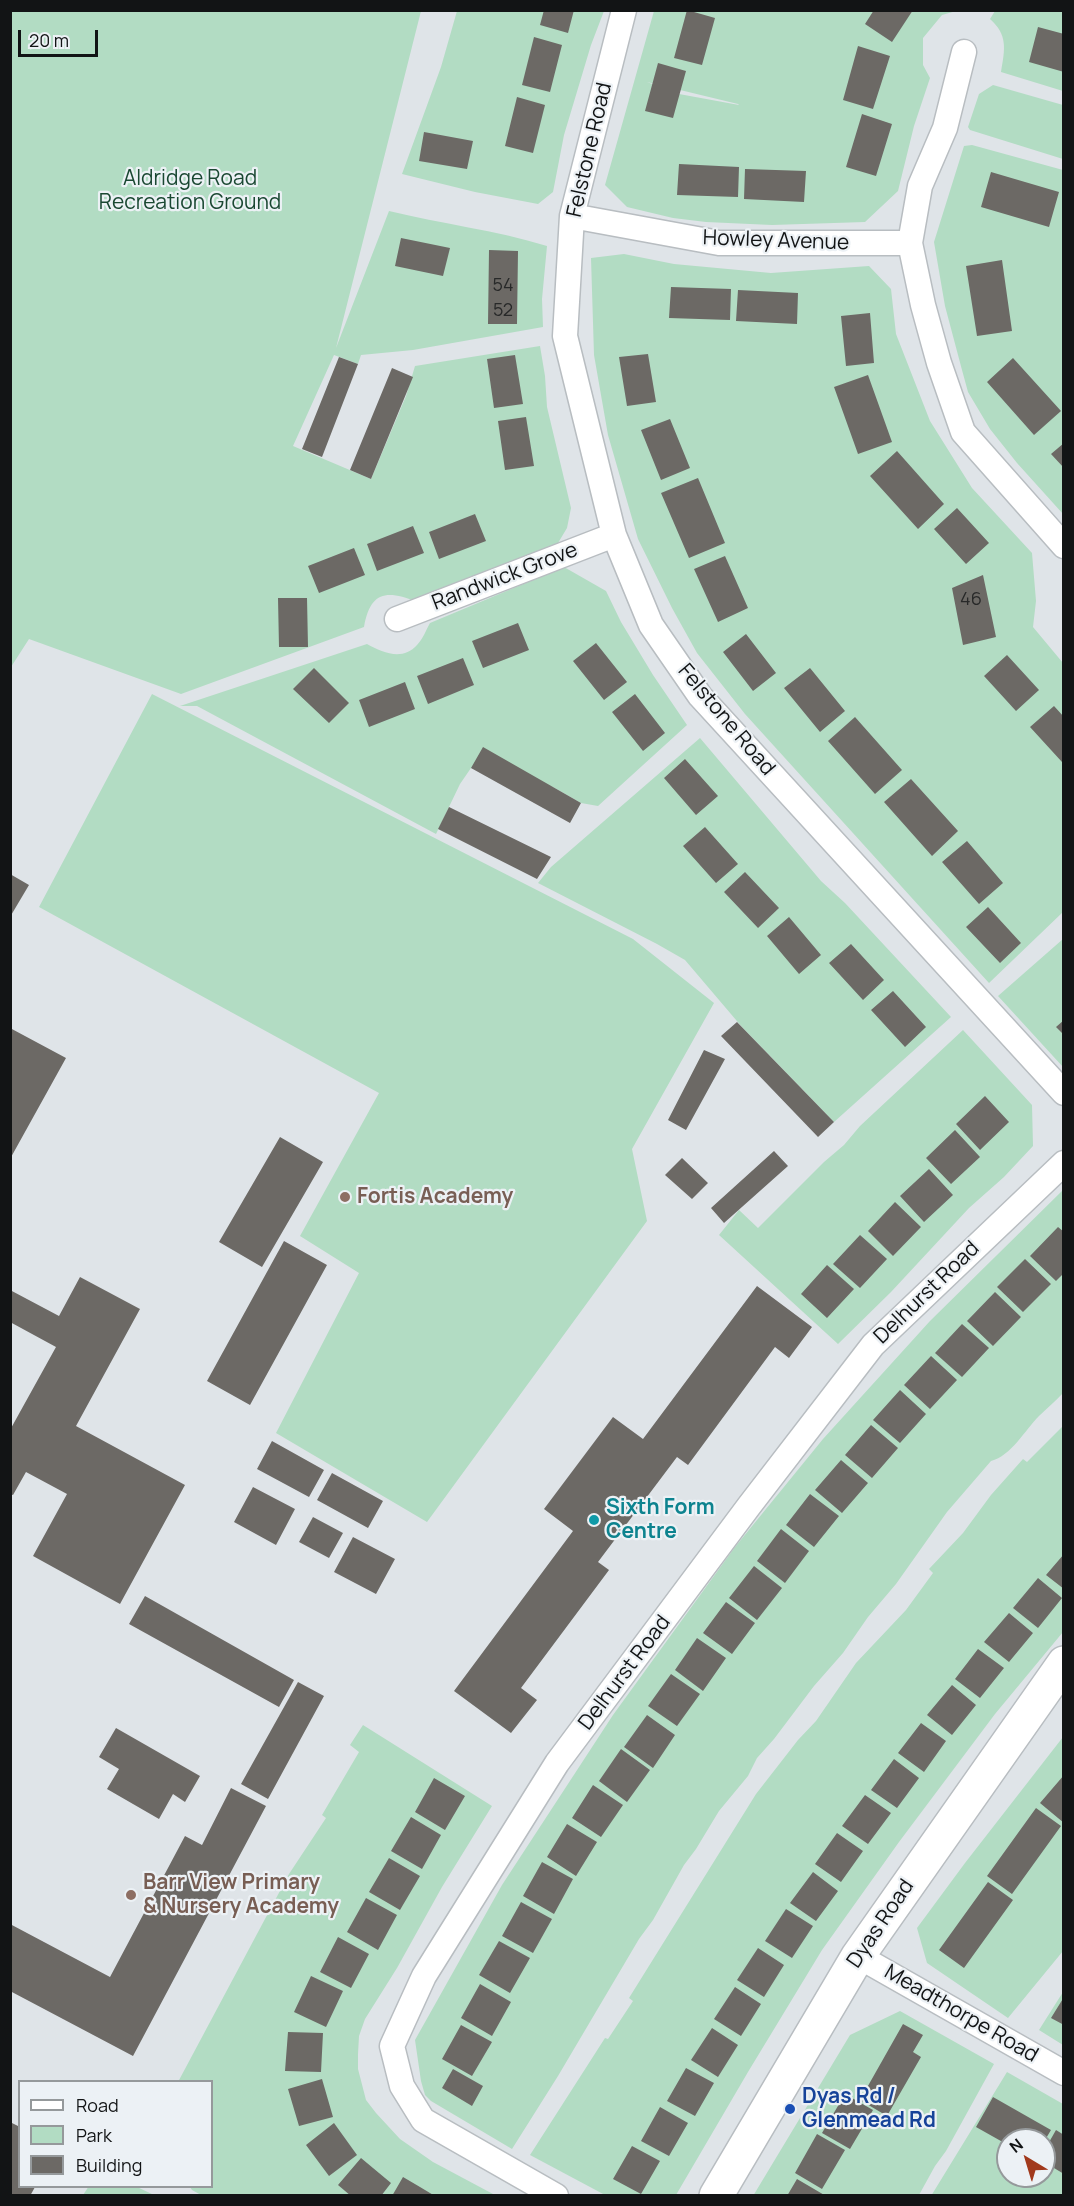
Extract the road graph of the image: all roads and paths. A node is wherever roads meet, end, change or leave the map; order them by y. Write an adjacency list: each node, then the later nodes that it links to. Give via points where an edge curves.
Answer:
1 (624, 10): 3 (street, Felstone Road)
2 (964, 52): 4 (street, via 945,128 920,186)
3 (572, 216): 4 (street, Howley Avenue, via 719,243); 5 (street, Felstone Road, via 565,336)
4 (910, 243): 6 (street, via 923,306 963,432)
5 (614, 535): 7 (street, Randwick Grove); 8 (street, Felstone Road, via 651,625 700,696)
6 (1064, 546)
7 (397, 619)
8 (1064, 1093)
9 (1064, 1163): 13 (street, Delhurst Road, via 873,1345 557,1763 424,1976 392,2046 402,2086 423,2120)
10 (1064, 1663): 11 (street, Dyas Road)
11 (858, 1956): 12 (street, Meadthorpe Road); 14 (street, Dyas Road)
12 (1064, 2073)
13 (555, 2196)
14 (716, 2196)

